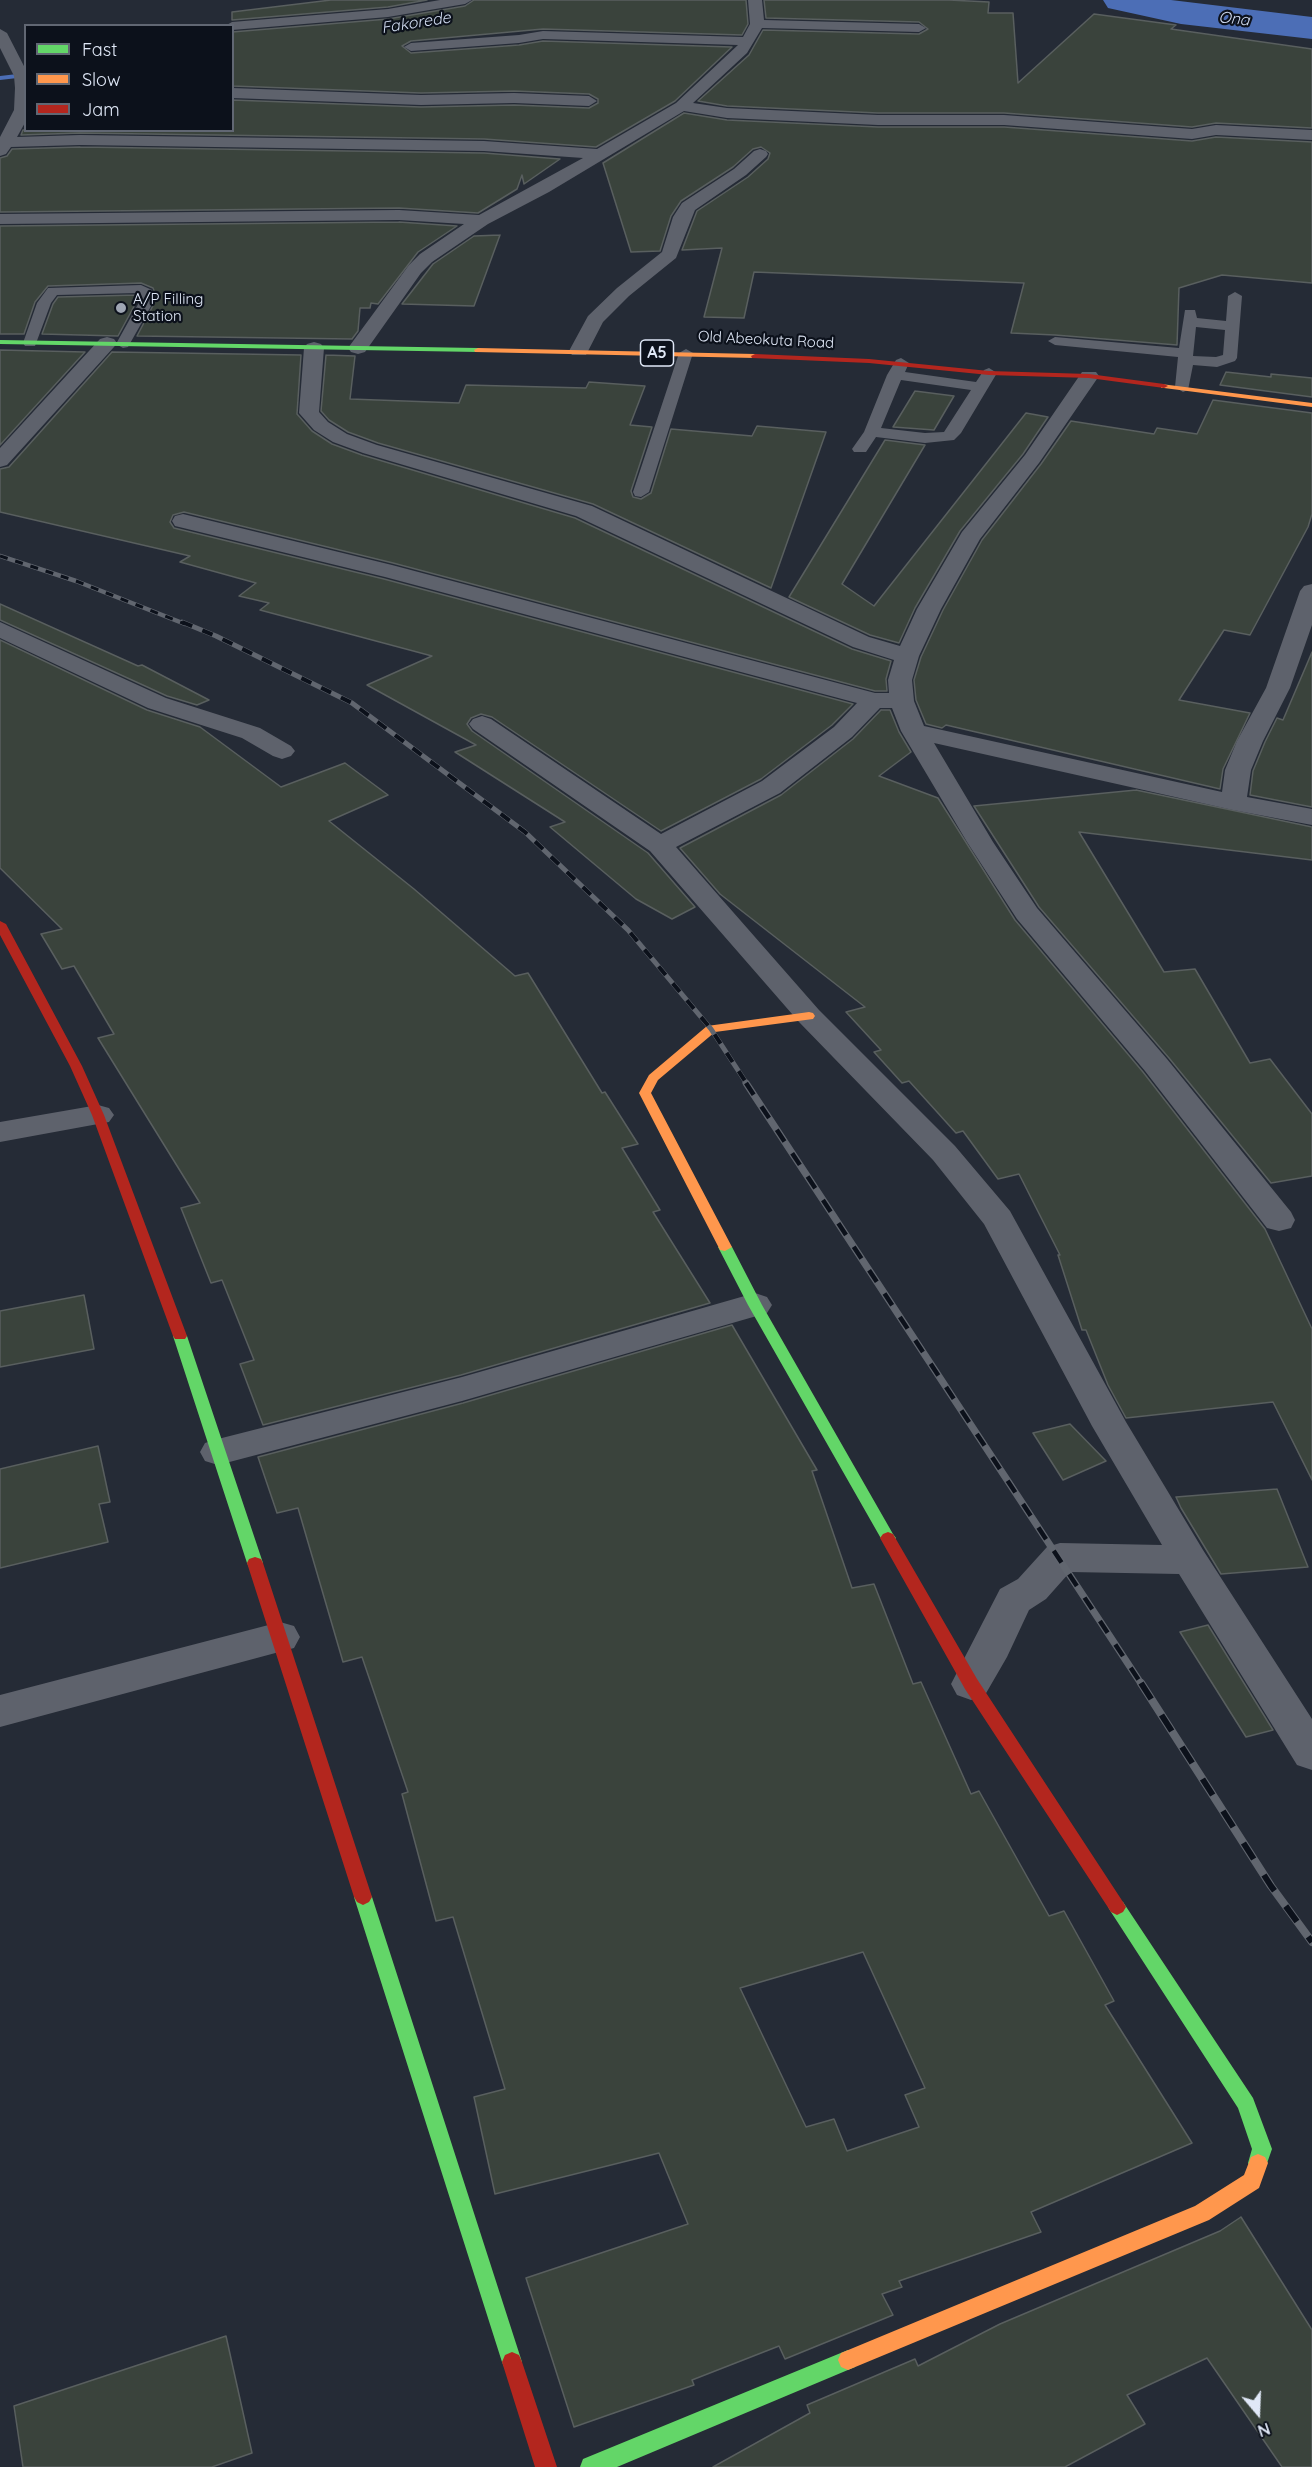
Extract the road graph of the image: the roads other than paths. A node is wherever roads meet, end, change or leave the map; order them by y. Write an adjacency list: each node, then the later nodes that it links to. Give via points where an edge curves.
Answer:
1 (461, 0): 4 (street, via 388,13)
2 (755, 0): 3 (street)
3 (757, 24): 5 (street); 7 (street)
4 (234, 26)
5 (919, 28)
6 (0, 33): 9 (street)
7 (747, 41): 10 (street, via 543,35); 14 (street)
8 (24, 45): 9 (street)
9 (7, 47): 11 (street)
10 (411, 47)
11 (24, 88): 16 (street, via 22,111)
12 (234, 93): 13 (street, via 421,100)
13 (589, 100)
14 (681, 106): 15 (street, via 878,120 1004,120 1192,134 1216,130); 17 (street)
15 (1312, 135)
16 (3, 144): 17 (street, via 484,146)
17 (601, 153): 20 (street)
18 (760, 154): 29 (street, via 688,207 670,254 595,320)
19 (0, 219): 20 (street, via 399,214)
20 (482, 220): 28 (street, via 415,269)
21 (1235, 296): 22 (lane)
22 (1233, 326): 31 (lane, via 1230,358 1217,362); 31 (lane, via 1190,317)
23 (1055, 340): 31 (lane)
24 (0, 342): 25 (main road, Old Abeokuta Road / A5)
25 (30, 343): 26 (main road, Old Abeokuta Road / A5); 26 (lane, via 44,303 53,291 141,289 148,299)
26 (115, 344): 27 (main road, Old Abeokuta Road / A5); 39 (street)
27 (314, 348): 28 (main road, Old Abeokuta Road / A5); 44 (street, via 309,413 340,438 584,511 861,642)
28 (358, 348): 29 (main road, Old Abeokuta Road / A5)
29 (579, 351): 30 (main road, Old Abeokuta Road / A5)
30 (686, 353): 32 (main road, Old Abeokuta Road / A5); 40 (lane)
31 (1186, 356): 35 (lane)
32 (898, 369): 34 (lane); 37 (lane)
33 (1089, 376): 34 (main road); 35 (main road); 44 (street, via 1032,459 969,537)
34 (984, 380): 37 (lane, via 948,437)
35 (1183, 387): 36 (main road)
36 (1312, 405)
37 (872, 432): 38 (lane)
38 (860, 449)
39 (0, 461)
40 (641, 492)
41 (183, 520): 45 (street)
42 (1312, 591): 50 (street, via 1278,688 1238,770)
43 (0, 629): 49 (street, via 157,703 251,733)
44 (908, 656): 46 (street, via 900,680)
45 (874, 700): 46 (street); 52 (street, via 843,732 771,787)
46 (902, 702): 48 (street)
47 (482, 724): 52 (street)
48 (914, 730): 50 (street); 57 (street, via 1027,913)
49 (282, 751)
50 (1233, 802): 51 (street)
51 (1312, 817)
52 (660, 845): 54 (street)
53 (0, 924): 55 (main road)
54 (809, 1016): 58 (main road, via 711,1029 653,1078 645,1094); 60 (street, via 944,1153 998,1219 1110,1426)
55 (98, 1115): 56 (street); 59 (main road, via 171,1309)
56 (0, 1132)
57 (1279, 1220)
58 (755, 1305): 59 (street, via 572,1359); 62 (main road)
59 (218, 1452): 61 (main road)
60 (1191, 1560): 62 (street, via 1060,1557 1032,1589 1014,1600); 64 (street)
61 (280, 1636): 63 (street); 65 (main road)
62 (971, 1683): 66 (main road, via 1246,2104 1262,2149 1252,2181 1202,2213)
63 (0, 1711)
64 (1312, 1753)
65 (546, 2467)
66 (591, 2467)

